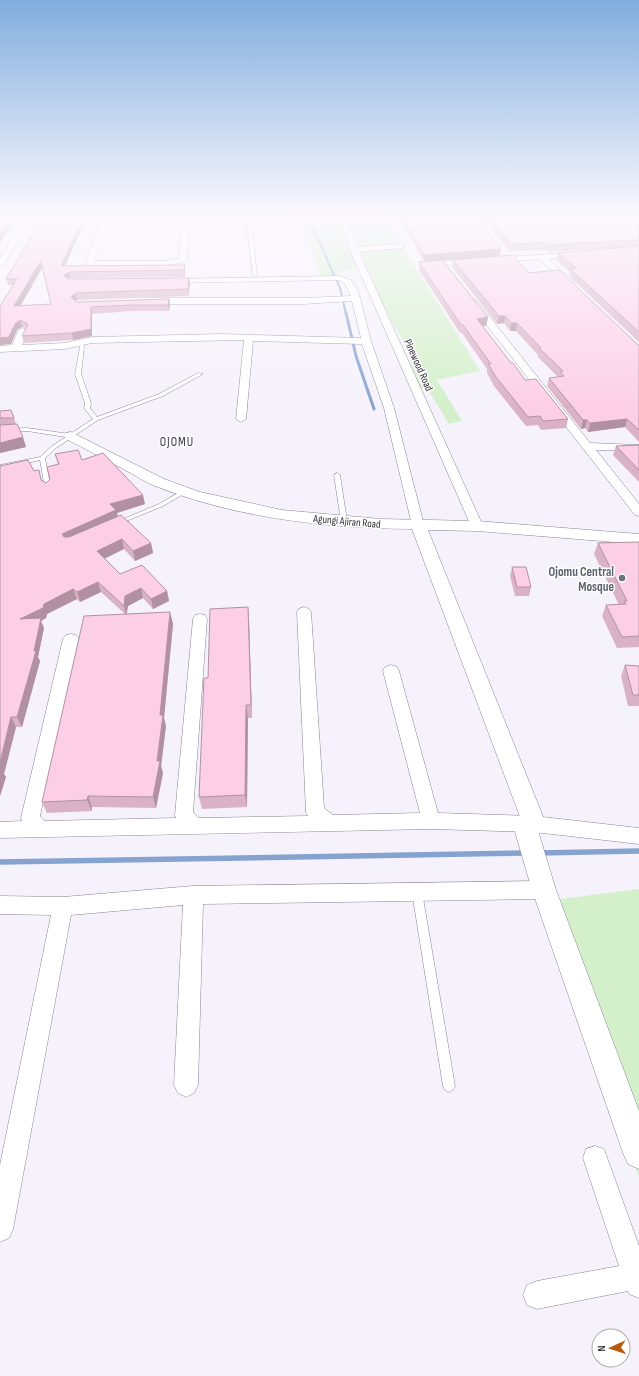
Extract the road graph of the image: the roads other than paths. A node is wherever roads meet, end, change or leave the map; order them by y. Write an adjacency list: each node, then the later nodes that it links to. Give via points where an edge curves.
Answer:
1 (263, 279): 5 (street)
2 (339, 279): 8 (street, via 348,282 353,289)
3 (367, 279): 32 (street, Pinewood Road)
4 (566, 279): 6 (street)
5 (158, 281)
6 (576, 289)
7 (468, 294): 21 (street)
8 (351, 298): 9 (street, via 303,301); 12 (street)
9 (135, 301)
10 (23, 331): 14 (street)
11 (249, 338): 12 (street); 13 (street); 18 (street)
12 (366, 341): 30 (street, via 389,408)
13 (80, 342): 14 (street, via 66,346); 17 (lane, via 82,347 78,374 88,408)
14 (16, 348): 15 (street)
15 (0, 349)
16 (200, 374): 17 (lane, via 161,395)
17 (96, 419): 20 (lane)
18 (241, 419)
19 (0, 431): 20 (lane, via 37,429)
20 (71, 436): 23 (lane); 27 (street, Agungi Ajiran Road, via 159,482)
21 (587, 446): 22 (street); 28 (street)
22 (639, 448)
23 (42, 458): 24 (lane); 26 (lane)
24 (0, 467)
25 (336, 475): 29 (lane)
26 (48, 489)
27 (185, 492): 29 (street, Agungi Ajiran Road, via 282,515); 31 (lane)
28 (639, 512)
29 (344, 520): 30 (street, Agungi Ajiran Road)
30 (418, 525): 32 (street, Agungi Ajiran Road); 41 (street)
31 (110, 526)
32 (477, 526): 33 (street, Agungi Ajiran Road)
33 (639, 539)
34 (304, 612): 39 (street, via 315,812)
35 (200, 619): 40 (street, via 184,815)
36 (71, 639): 43 (street, via 30,818)
37 (391, 671): 38 (street)
38 (431, 821): 39 (street); 41 (street)
39 (329, 823): 40 (street)
40 (196, 827): 43 (street)
41 (530, 828): 44 (street); 45 (street)
42 (0, 830): 43 (street)
43 (41, 830)
44 (639, 836)
45 (543, 887): 46 (street); 52 (street)
46 (417, 892): 47 (street); 51 (lane)
47 (193, 895): 49 (street); 50 (street)
48 (0, 905): 49 (street)
49 (63, 906): 54 (street)
50 (186, 1085)
51 (449, 1086)
52 (639, 1153)
53 (595, 1158): 55 (street)
54 (0, 1229)
55 (636, 1265): 56 (street)
56 (537, 1296)

